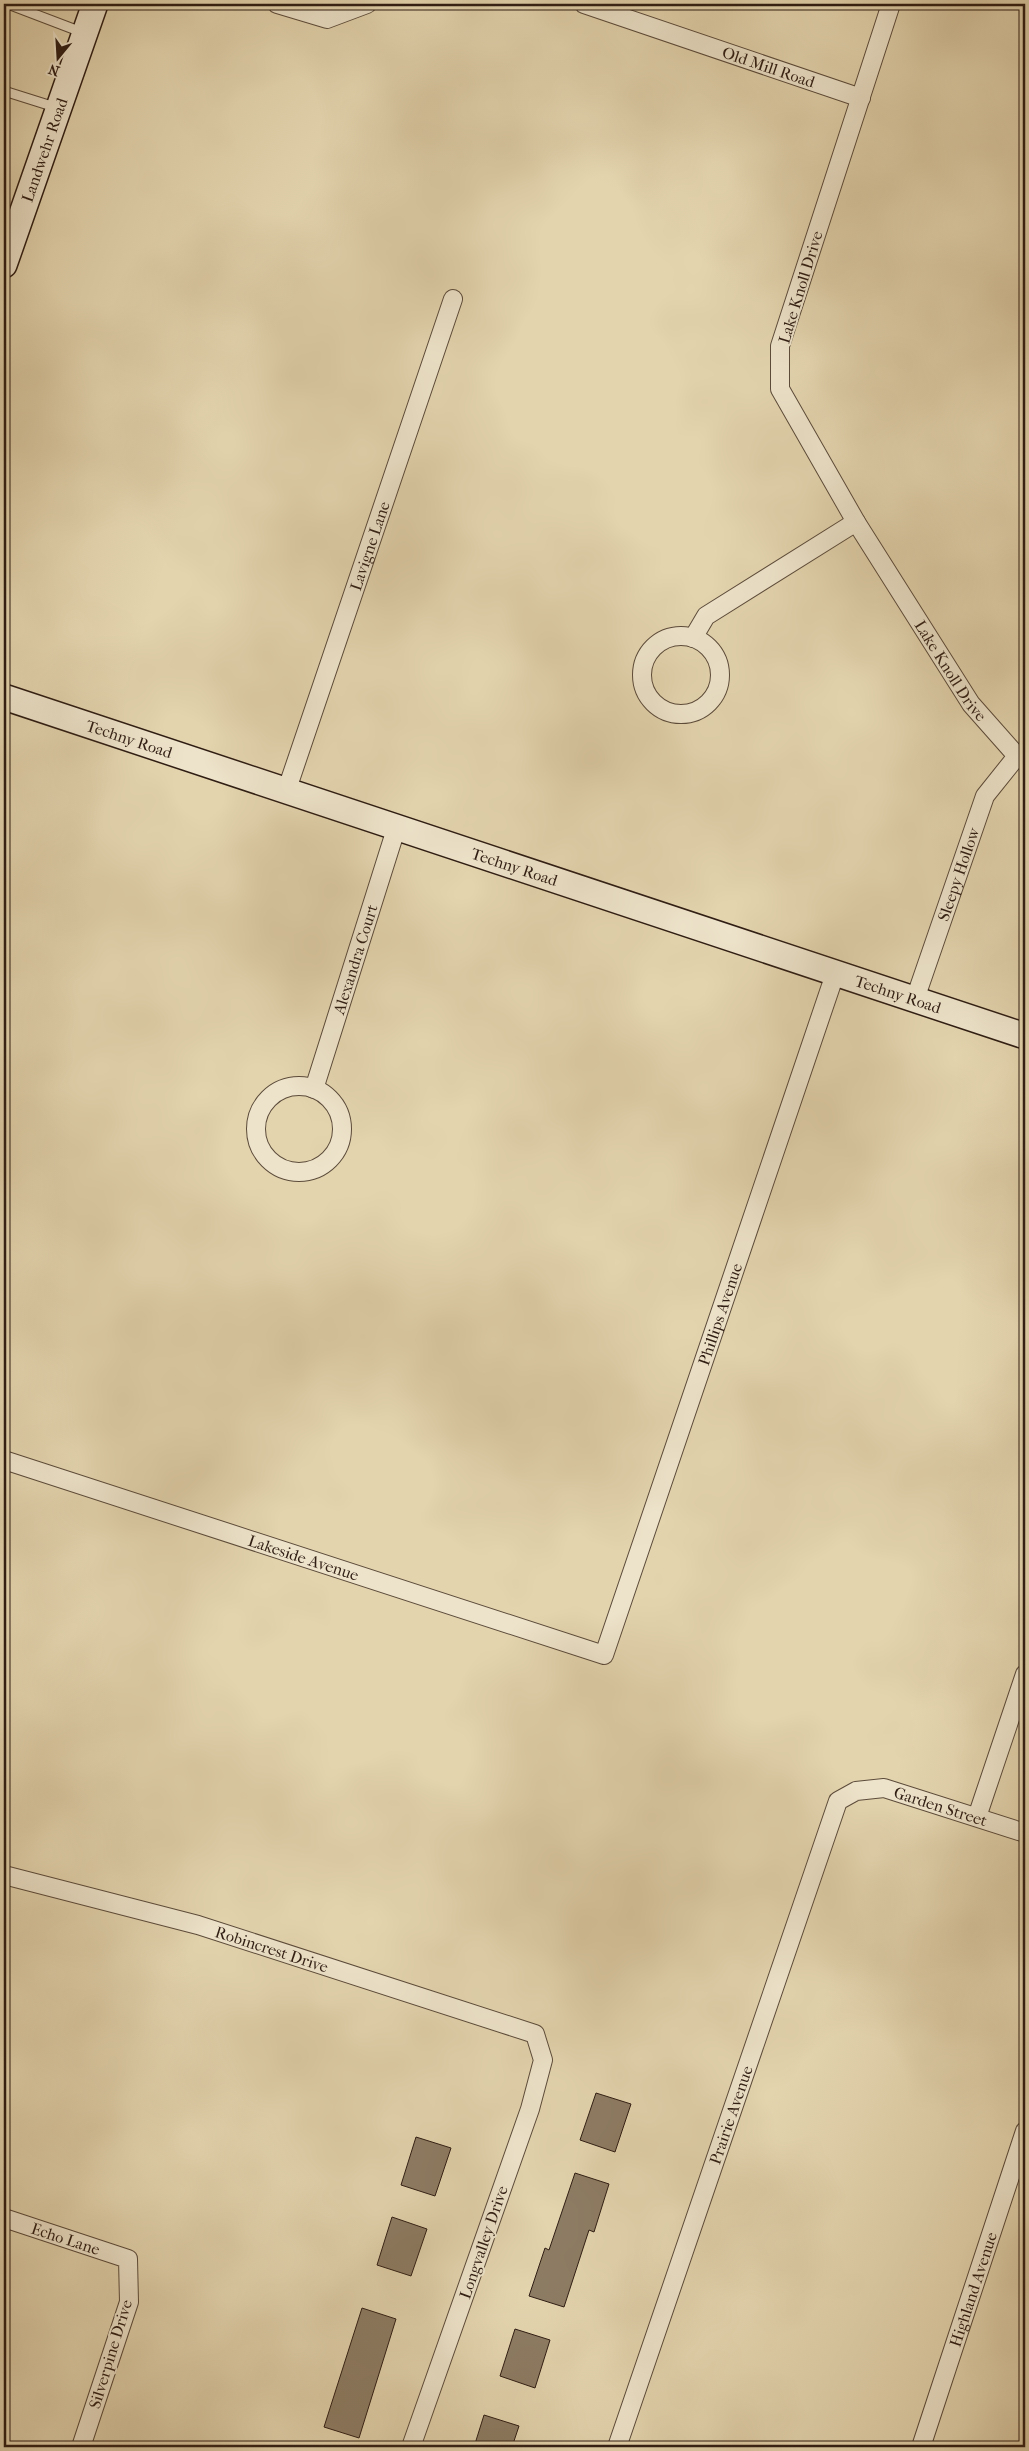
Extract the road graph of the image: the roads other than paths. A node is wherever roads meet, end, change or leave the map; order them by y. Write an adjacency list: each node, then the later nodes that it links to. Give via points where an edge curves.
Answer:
1 (8, 4): 7 (lane)
2 (95, 4): 7 (main road, Landwehr Road)
3 (277, 4): 4 (street, via 327,19)
4 (367, 4)
5 (584, 4): 9 (street, Old Mill Road)
6 (891, 4): 9 (street)
7 (84, 32): 10 (main road, Landwehr Road)
8 (4, 91): 10 (lane)
9 (861, 98): 13 (street, Lake Knoll Drive, via 780,346 780,389)
10 (58, 108): 11 (main road, Landwehr Road)
11 (4, 266)
12 (453, 299): 17 (street, Lavigne Lane)
13 (856, 522): 14 (street, via 706,616); 16 (street, Lake Knoll Drive, via 971,704)
14 (693, 638): 14 (street, via 667,638 656,645 643,667 642,680 646,692 654,703 677,714 690,713 706,705 713,698 720,681 714,654 709,647)
15 (4, 697): 17 (main road, Techny Road)
16 (1021, 758): 20 (street, Sleepy Hollow, via 985,796)
17 (286, 792): 18 (main road, Techny Road)
18 (396, 829): 19 (main road, Techny Road); 22 (street, Alexandra Court)
19 (835, 974): 20 (main road, Techny Road); 24 (street, Phillips Avenue)
20 (915, 999): 21 (main road, Techny Road)
21 (1025, 1036)
22 (314, 1089): 22 (street, via 284,1090 274,1095 261,1111 257,1126 258,1142 269,1160 278,1166 299,1172 320,1167 340,1143 342,1132 338,1111 324,1094)
23 (4, 1460): 24 (street, Lakeside Avenue)
24 (604, 1655)
25 (1025, 1674): 27 (street)
26 (856, 1791): 27 (street, Garden Street, via 884,1788); 36 (street, Prairie Avenue, via 838,1801)
27 (977, 1817): 28 (street, Garden Street)
28 (1025, 1833)
29 (4, 1875): 30 (street, Robincrest Drive, via 198,1925)
30 (535, 2034): 35 (street, Longvalley Drive, via 543,2060 530,2109)
31 (1025, 2131): 37 (street, Highland Avenue)
32 (4, 2218): 33 (street, Echo Lane)
33 (128, 2259): 34 (street, Silverpine Drive, via 129,2302)
34 (81, 2447)
35 (411, 2447)
36 (618, 2447)
37 (921, 2447)

